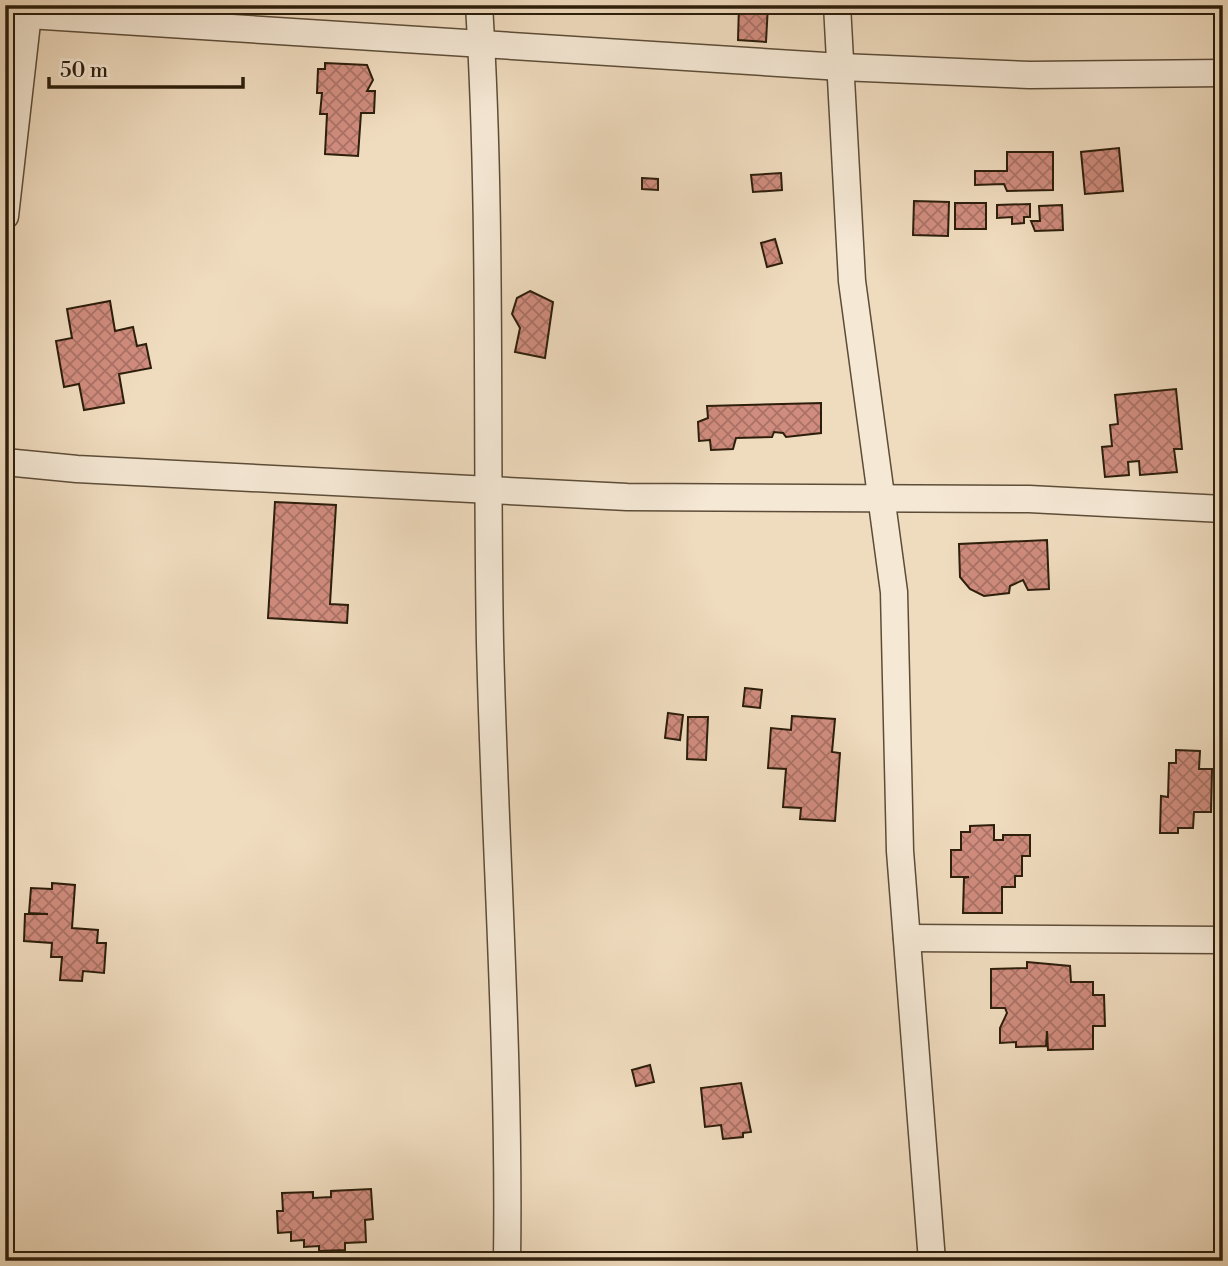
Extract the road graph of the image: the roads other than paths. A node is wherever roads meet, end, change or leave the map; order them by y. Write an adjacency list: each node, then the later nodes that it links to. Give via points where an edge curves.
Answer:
1 (479, 5): 4 (street)
2 (837, 5): 5 (street)
3 (28, 10): 4 (street); 7 (street)
4 (482, 44): 5 (street); 9 (street, via 487,156)
5 (841, 67): 6 (street, via 1030,75); 10 (street, via 852,281)
6 (1223, 73)
7 (5, 216)
8 (5, 462): 9 (street)
9 (487, 488): 10 (street, via 627,497); 14 (street, via 503,970)
10 (881, 499): 11 (street, via 1029,499); 12 (street, via 894,592 900,851)
11 (1223, 509)
12 (907, 938): 13 (street); 15 (street)
13 (1223, 940)
14 (507, 1261)
15 (932, 1261)

